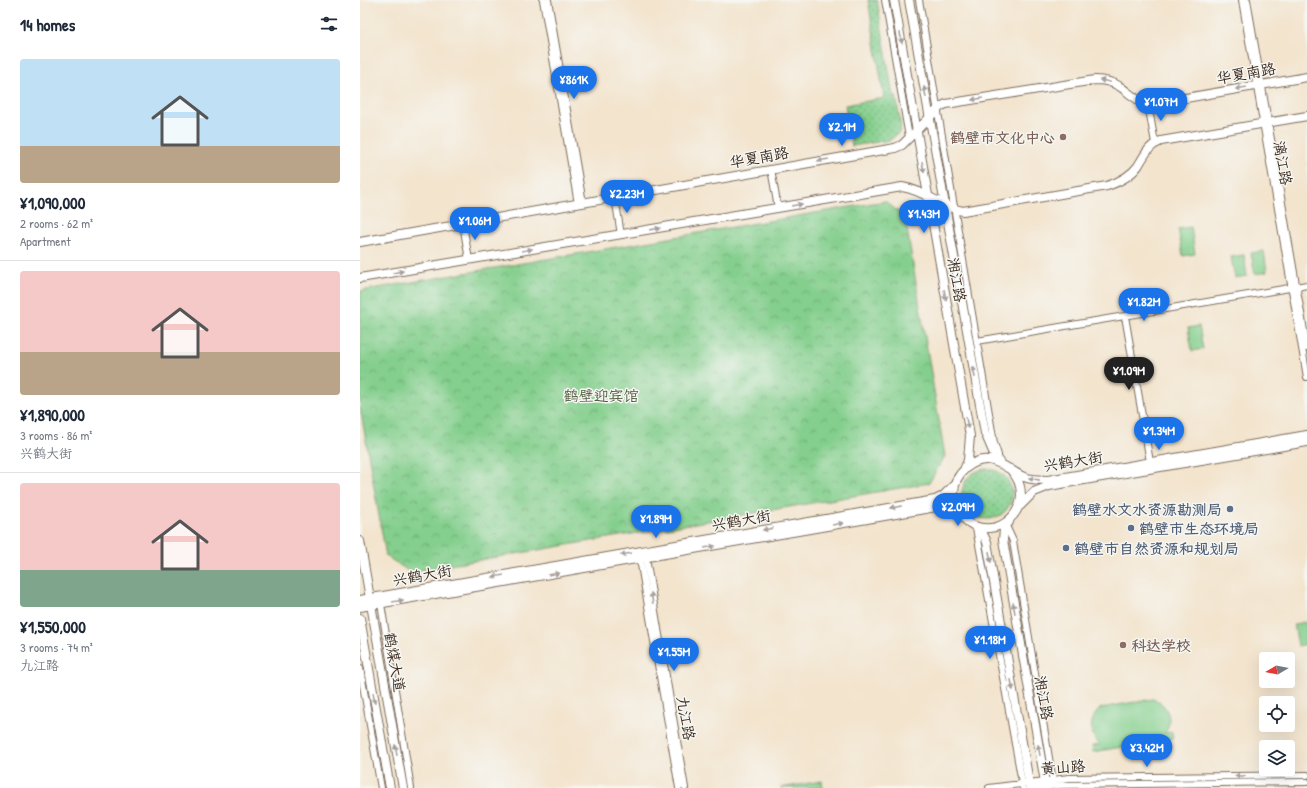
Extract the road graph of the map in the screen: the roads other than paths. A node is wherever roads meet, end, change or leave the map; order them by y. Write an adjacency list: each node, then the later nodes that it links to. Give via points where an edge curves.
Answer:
1 (543, 0): 22 (street)
2 (548, 0): 22 (street)
3 (886, 0): 17 (street)
4 (894, 0): 16 (main road, 湘江路, one-way to 16)
5 (909, 0): 14 (main road, 湘江路, one-way to 5)
6 (919, 0): 12 (street)
7 (1242, 0): 10 (street, 漓江路)
8 (1247, 0): 10 (street, 漓江路)
9 (1307, 77): 10 (main road, 华夏南路)
10 (1259, 85): 11 (main road, 华夏南路, one-way to 11); 15 (street, 漓江路)
11 (1148, 104): 12 (main road, 华夏南路, one-way to 12, via 1118,85 1095,80 946,104); 18 (street)
12 (938, 109): 14 (main road, 华夏南路); 25 (street)
13 (1307, 116): 15 (main road)
14 (930, 117): 16 (main road, 华夏南路); 23 (main road, 湘江路)
15 (1266, 123): 18 (main road); 32 (street, 漓江路)
16 (917, 130): 17 (main road, 华夏南路); 20 (main road, 湘江路, one-way to 20)
17 (909, 137): 19 (main road, 华夏南路, one-way to 19, via 895,148)
18 (1155, 143): 25 (main road, via 1130,175 1111,185 963,211)
19 (771, 170): 21 (main road, 华夏南路); 24 (street)
20 (928, 196): 23 (main road); 24 (main road, one-way to 20, via 902,187); 42 (main road, 湘江路, one-way to 42, via 970,436 968,460)
21 (615, 197): 22 (main road, 华夏南路); 27 (street)
22 (581, 203): 26 (main road, 华夏南路)
23 (945, 204): 25 (main road); 39 (main road, 湘江路, one-way to 23, via 985,433)
24 (778, 208): 27 (main road, one-way to 24)
25 (955, 209): 34 (street)
26 (463, 224): 28 (main road, 华夏南路); 29 (street)
27 (621, 234): 29 (main road, one-way to 27)
28 (360, 242)
29 (469, 260): 30 (main road, one-way to 29)
30 (360, 278)
31 (1307, 285): 32 (street)
32 (1294, 287): 33 (street); 35 (street, 漓江路); 36 (street, 漓江路)
33 (1125, 316): 34 (street); 40 (street)
34 (977, 341): 39 (street, via 994,442)
35 (1307, 348)
36 (1307, 377)
37 (1307, 435): 40 (main road, 兴鹤大街)
38 (1307, 442): 44 (main road, 兴鹤大街, via 1049,486 1034,492)
39 (1000, 462): 41 (main road); 42 (main road, via 981,461)
40 (1150, 462): 41 (main road, 兴鹤大街, one-way to 41, via 1040,480 1023,476)
41 (1010, 469): 44 (main road, via 1021,486)
42 (963, 470): 43 (main road)
43 (956, 482): 45 (main road, via 954,502); 51 (main road, 兴鹤大街, one-way to 51, via 943,496 935,500)
44 (1019, 507): 46 (main road)
45 (960, 515): 47 (main road); 49 (main road, 兴鹤大街, one-way to 45, via 936,507)
46 (1008, 523): 47 (main road, via 992,528); 58 (main road, 湘江路, one-way to 46, via 1003,540 1004,529)
47 (974, 526): 59 (main road, 湘江路, one-way to 59, via 987,542)
48 (360, 540): 51 (main road, 鹤煤大道)
49 (643, 559): 52 (main road, 兴鹤大街, one-way to 49); 64 (street, 九江路); 65 (street, 九江路, one-way to 49)
50 (360, 600): 51 (main road, 兴鹤大街)
51 (371, 602): 52 (main road, 兴鹤大街); 53 (main road, 兴鹤大街); 62 (main road, 鹤煤大道, one-way to 51)
52 (381, 604): 63 (street)
53 (360, 607)
54 (360, 618): 61 (main road, 鹤煤大道, one-way to 61)
55 (360, 668): 60 (street)
56 (1307, 775): 58 (street, 黄山路, one-way to 58, via 1068,778)
57 (1307, 782): 58 (street, 黄山路)
58 (1050, 785): 59 (street, 黄山路)
59 (1028, 786): 66 (street, 黄山路)
60 (380, 788)
61 (390, 788)
62 (403, 788)
63 (411, 788)
64 (679, 788)
65 (685, 788)
66 (989, 788)

